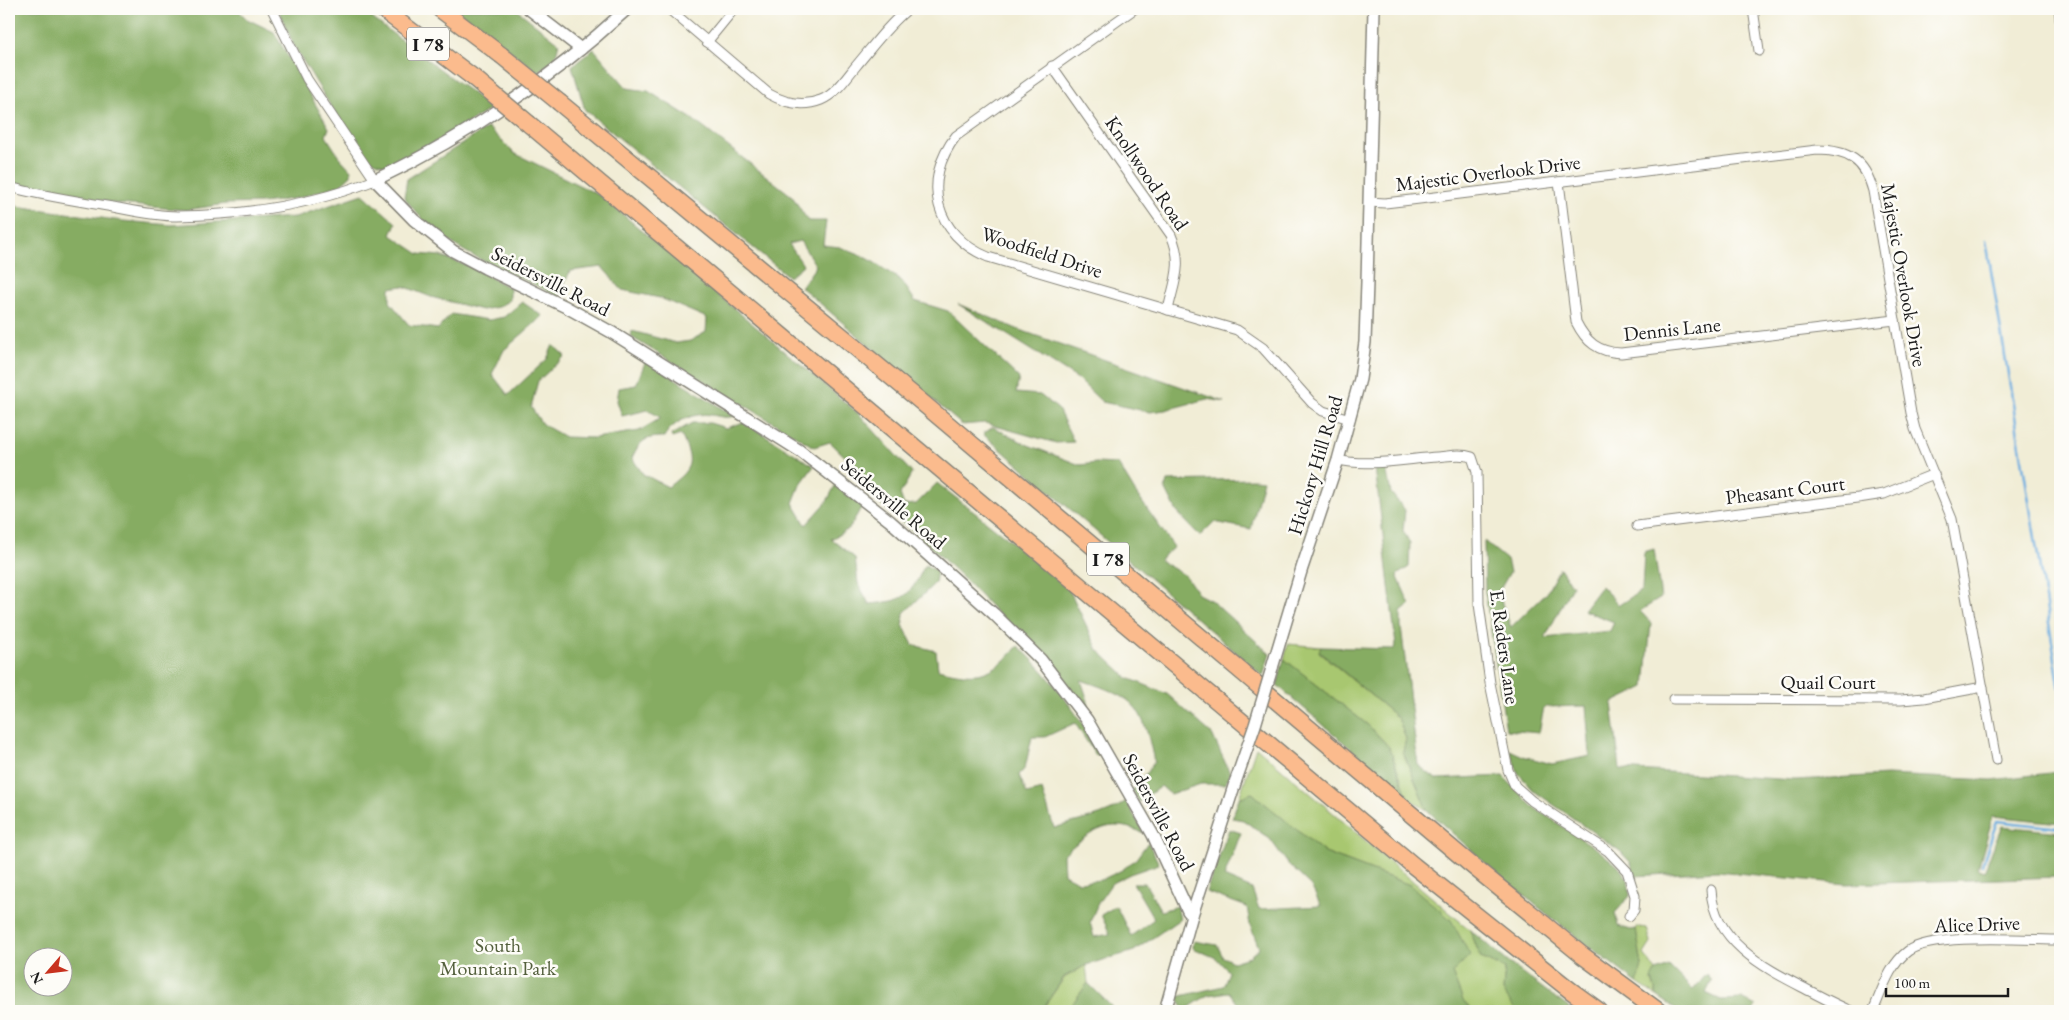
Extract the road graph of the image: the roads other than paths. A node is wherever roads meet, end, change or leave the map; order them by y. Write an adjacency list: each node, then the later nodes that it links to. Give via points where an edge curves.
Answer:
1 (272, 9): 18 (street, via 307,78)
2 (382, 9): 36 (highway, I 78, bridge, via 474,78 1414,866)
3 (440, 9): 37 (highway, I 78, bridge, via 560,103 897,381 1469,863 1582,955)
4 (529, 9): 15 (street)
5 (627, 9): 15 (street)
6 (669, 9): 14 (street)
7 (734, 9): 14 (street)
8 (908, 9): 14 (street, via 886,30 840,86 826,98 810,103 790,103 769,94)
9 (1134, 9): 17 (street, Woodfield Drive)
10 (1374, 9): 21 (street, Hickory Hill Road)
11 (1753, 9): 16 (street)
12 (2059, 9): 13 (street)
13 (2060, 18)
14 (707, 42)
15 (581, 49): 18 (street, via 487,119 428,154)
16 (1760, 51)
17 (1052, 66): 22 (street, Knollwood Road, via 1171,235 1178,262); 22 (street, Woodfield Drive, via 964,129 950,145 941,162 937,180 937,198 943,216 958,239 977,252)
18 (375, 180): 20 (street, via 316,200 268,210 176,216 44,196); 32 (street, Seidersville Road, via 414,220 453,250 611,332 800,451 890,521 994,614 1041,660 1086,720 1153,835)
19 (1559, 182): 21 (street, Majestic Overlook Drive, via 1385,203); 23 (street, Majestic Overlook Drive, via 1817,150 1846,154 1860,164 1870,180); 23 (street, Dennis Lane, via 1576,322 1587,340 1601,350 1621,354)
20 (9, 186)
21 (1369, 202): 24 (street, Hickory Hill Road, via 1365,342)
22 (1168, 310): 24 (street, Woodfield Drive, via 1237,330 1263,348 1312,403)
23 (1895, 320): 26 (street, Majestic Overlook Drive, via 1915,429)
24 (1350, 419): 25 (street, Hickory Hill Road)
25 (1338, 460): 32 (street, Hickory Hill Road, bridge); 33 (street, E. Raders Lane, via 1366,462 1455,454 1472,457 1477,472 1479,604 1490,683 1508,770 1515,786 1532,802 1608,851 1627,871 1635,896 1634,910)
26 (1934, 474): 27 (street, Pheasant Court, via 1884,494); 28 (street, Majestic Overlook Drive, via 1952,519)
27 (1637, 526)
28 (1983, 687): 29 (street, Quail Court, via 1902,700); 30 (street, Majestic Overlook Drive)
29 (1672, 699)
30 (1996, 760)
31 (1711, 890): 38 (street, via 1722,924 1737,946 1762,966)
32 (1192, 915): 35 (street)
33 (1629, 916)
34 (2060, 940): 39 (street, Alice Drive, via 1938,941 1917,946 1893,968)
35 (1165, 1011)
36 (1600, 1011)
37 (1658, 1011)
38 (1851, 1011)
39 (1873, 1011)

